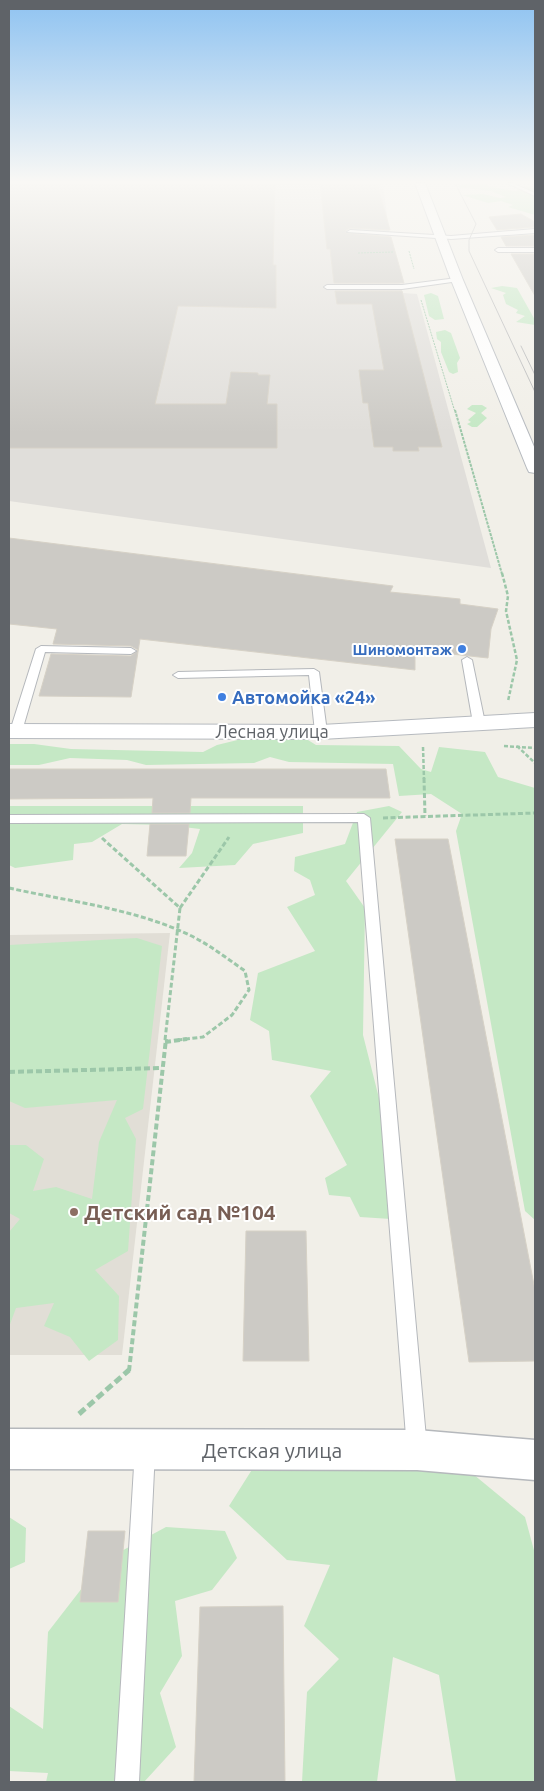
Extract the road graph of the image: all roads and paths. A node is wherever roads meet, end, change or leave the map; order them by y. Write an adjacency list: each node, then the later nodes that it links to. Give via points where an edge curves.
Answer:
1 (413, 267): 4 (path)
2 (452, 267): 3 (main road)
3 (457, 280): 4 (lane); 6 (main road)
4 (417, 285): 5 (lane); 10 (path, via 508,596 506,611 517,660)
5 (327, 287)
6 (535, 468)
7 (131, 651): 13 (lane, via 40,649)
8 (467, 660): 12 (lane)
9 (178, 675): 14 (lane, via 314,672)
10 (507, 703)
11 (535, 720): 12 (main road, Лесная улица)
12 (479, 723): 14 (main road, Лесная улица)
13 (12, 732): 14 (main road, Лесная улица)
14 (320, 732)
15 (422, 742): 19 (path)
16 (516, 746): 17 (path)
17 (535, 763)
18 (535, 813): 19 (path)
19 (425, 816): 22 (path)
20 (75, 818): 21 (lane); 23 (lane); 25 (path, via 111,845)
21 (249, 818): 22 (lane); 25 (path, via 233,832)
22 (364, 818): 32 (lane)
23 (9, 819)
24 (9, 888): 26 (path, via 137,917)
25 (180, 908): 26 (path)
26 (178, 930): 27 (path); 27 (path, via 245,971 249,990 232,1015 203,1037)
27 (165, 1042): 28 (path)
28 (162, 1068): 29 (path); 30 (path, via 129,1372)
29 (9, 1072)
30 (23, 1450): 31 (street, Детская улица)
31 (145, 1450): 32 (street, Детская улица); 34 (lane)
32 (417, 1450): 33 (street, Детская улица)
33 (535, 1460)
34 (127, 1782)

